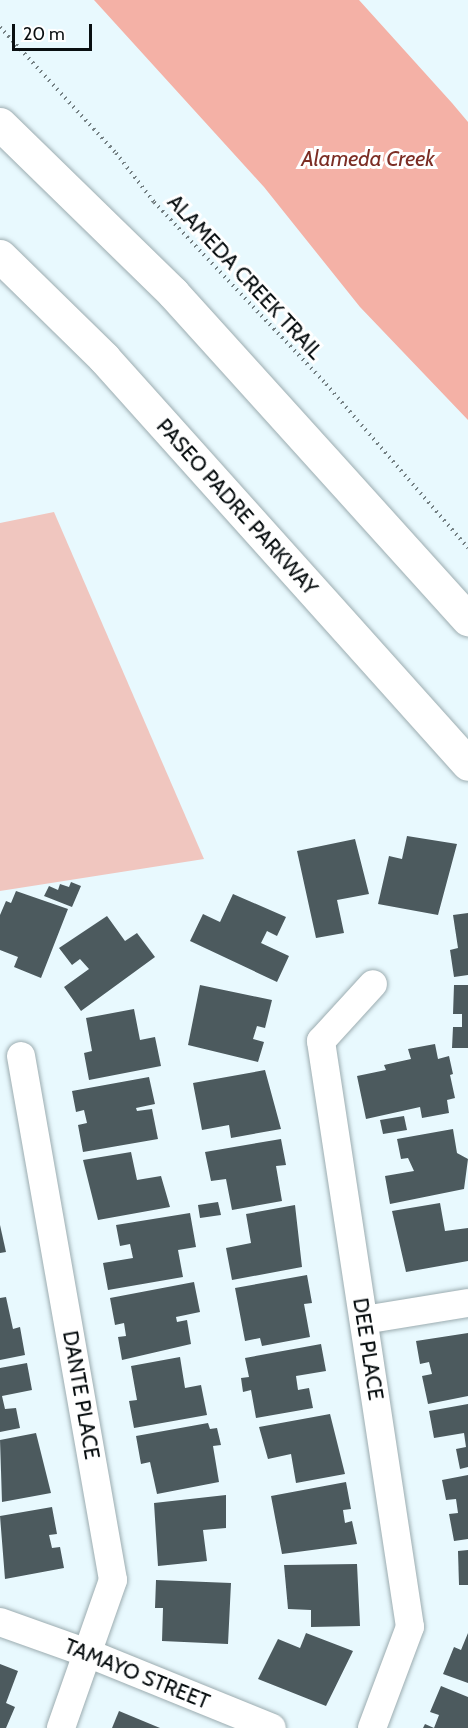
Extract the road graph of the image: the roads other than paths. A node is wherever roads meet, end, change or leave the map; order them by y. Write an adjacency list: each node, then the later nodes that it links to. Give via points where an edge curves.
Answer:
1 (0, 124): 3 (main road, via 172,293)
2 (0, 256): 4 (main road, PASEO PADRE PARKWAY, via 104,358)
3 (468, 619)
4 (468, 764)
5 (373, 984): 8 (street, DEE PLACE, via 321,1041)
6 (21, 1056): 10 (street, DANTE PLACE, via 113,1580)
7 (468, 1303): 8 (street)
8 (364, 1320): 13 (street, DEE PLACE, via 410,1627)
9 (0, 1622): 10 (street, TAMAYO STREET)
10 (90, 1654): 11 (street, DANTE PLACE); 12 (street, TAMAYO STREET)
11 (61, 1728)
12 (272, 1728)
13 (372, 1728)

